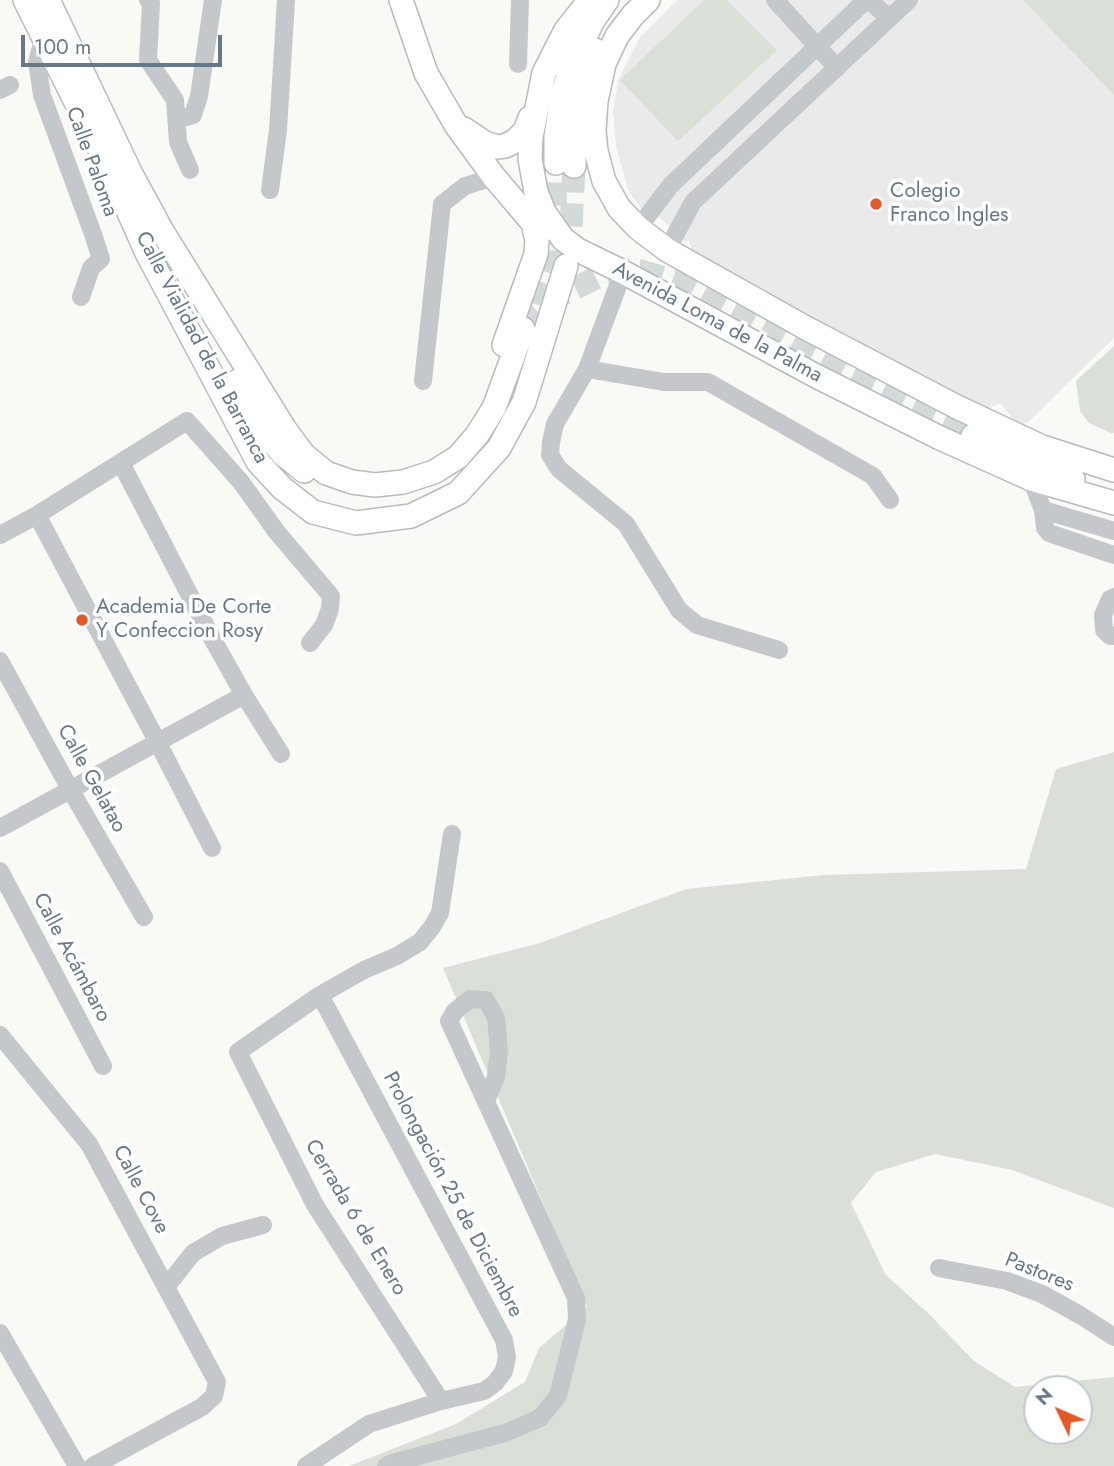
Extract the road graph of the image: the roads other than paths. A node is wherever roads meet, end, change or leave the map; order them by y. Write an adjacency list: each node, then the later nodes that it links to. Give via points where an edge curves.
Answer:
1 (25, 0): 14 (main road, Calle Vialidad de la Barranca)
2 (48, 0): 36 (main road, Calle Vialidad de la Barranca, via 131,173)
3 (148, 0): 20 (street, via 148,60 175,100)
4 (214, 0): 20 (street, via 199,96 193,115)
5 (286, 0): 27 (street)
6 (401, 0): 21 (main road, via 426,72)
7 (520, 0): 16 (street)
8 (627, 0): 12 (main road, via 605,28 591,57 565,165 556,136 562,98 592,22)
9 (648, 0): 30 (main road, Avenida Loma de la Palma, via 617,36 604,64 594,130 604,181 619,208)
10 (775, 0): 15 (street)
11 (909, 0): 13 (street)
12 (593, 1): 18 (main road, Avenida Loma de la Palma, via 553,52)
13 (889, 18): 15 (street, via 870,1 864,2); 17 (street)
14 (44, 37): 37 (street, Calle Paloma, via 37,62 42,96 101,259 91,268); 38 (main road, Calle Vialidad de la Barranca, via 148,253 258,462 313,512 356,523 411,516 458,492 499,448 524,402)
15 (818, 46): 17 (street); 19 (street)
16 (518, 64)
17 (837, 68): 22 (street)
18 (538, 99): 21 (main road, via 525,131 505,146 485,143); 23 (main road, Avenida Loma de la Palma)
19 (757, 104): 22 (street); 26 (street)
20 (177, 120): 24 (street, via 178,142)
21 (456, 125): 25 (main road)
22 (776, 125): 28 (street)
23 (530, 137): 25 (main road, via 512,168); 31 (main road, Avenida Loma de la Palma, via 536,192)
24 (190, 170)
25 (494, 177): 29 (main road); 43 (street, via 465,186 443,204)
26 (671, 185): 28 (street); 30 (street)
27 (270, 190)
28 (693, 202): 32 (street)
29 (533, 223): 31 (main road); 36 (main road, via 536,254 472,424 445,453 391,473 364,473 313,451 249,353)
30 (638, 228): 32 (main road, Avenida Loma de la Palma)
31 (563, 239): 34 (main road, Avenida Loma de la Palma)
32 (667, 250): 39 (main road, Avenida Loma de la Palma)
33 (566, 266): 38 (main road)
34 (623, 272): 41 (main road, Avenida Loma de la Palma); 42 (street)
35 (565, 291): 38 (main road)
36 (200, 292): 38 (main road, via 253,411 283,454 315,480 343,493 383,497 435,486 469,460 507,407); 40 (main road, via 304,455 326,472 376,485 435,472 458,457 494,408)
37 (81, 297)
38 (545, 310)
39 (806, 328): 41 (main road); 46 (main road, Avenida Loma de la Palma, via 1030,442)
40 (523, 329)
41 (788, 360): 47 (main road, Avenida Loma de la Palma)
42 (587, 369): 49 (street, via 664,382 708,382 873,476); 59 (street, via 555,424 550,455 559,469 626,524 679,610 697,625)
43 (423, 381)
44 (908, 409): 48 (main road)
45 (121, 463): 52 (street); 58 (street, via 187,421 331,596 324,625); 61 (street)
46 (1114, 470)
47 (1031, 479): 50 (main road, Avenida Loma de la Palma); 51 (street)
48 (1114, 497)
49 (890, 500)
50 (1114, 503)
51 (1043, 510): 53 (street); 55 (street, via 1049,533)
52 (37, 515): 54 (street); 62 (street)
53 (1114, 531)
54 (0, 535)
55 (1114, 555)
56 (1114, 597): 57 (street, via 1103,615 1104,630)
57 (1114, 636)
58 (310, 643)
59 (779, 650)
60 (0, 661): 64 (street, Calle Gelatao)
61 (244, 695): 62 (street); 63 (street)
62 (157, 741): 64 (street); 67 (street)
63 (281, 754)
64 (69, 789): 65 (street); 69 (street, Calle Gelatao)
65 (0, 828)
66 (452, 834): 70 (street, via 440,913 420,942)
67 (212, 848)
68 (0, 871): 72 (street, Calle Acámbaro)
69 (144, 918)
70 (320, 995): 79 (street, Prolongación 25 de Diciembre, via 504,1340 507,1357 495,1383 484,1391); 79 (street, Cerrada 6 de Enero, via 238,1052 315,1205)
71 (0, 1035): 76 (street, Calle Cove, via 89,1144)
72 (103, 1066)
73 (486, 1101): 73 (street, via 496,1077 496,1018 486,1000 470,999 449,1021); 83 (street, via 576,1298 577,1319 558,1396 540,1418 505,1433)
74 (263, 1225): 76 (street, via 222,1236 193,1253)
75 (939, 1268): 78 (street, Pastores, via 1007,1281 1042,1294)
76 (166, 1287): 81 (street, Calle Cove, via 217,1382 214,1396 202,1407)
77 (0, 1333): 80 (street)
78 (1114, 1337)
79 (441, 1401): 82 (street, Prolongación 25 de Diciembre, via 369,1424)
80 (77, 1466)
81 (93, 1466)
82 (306, 1466)
83 (386, 1466)

